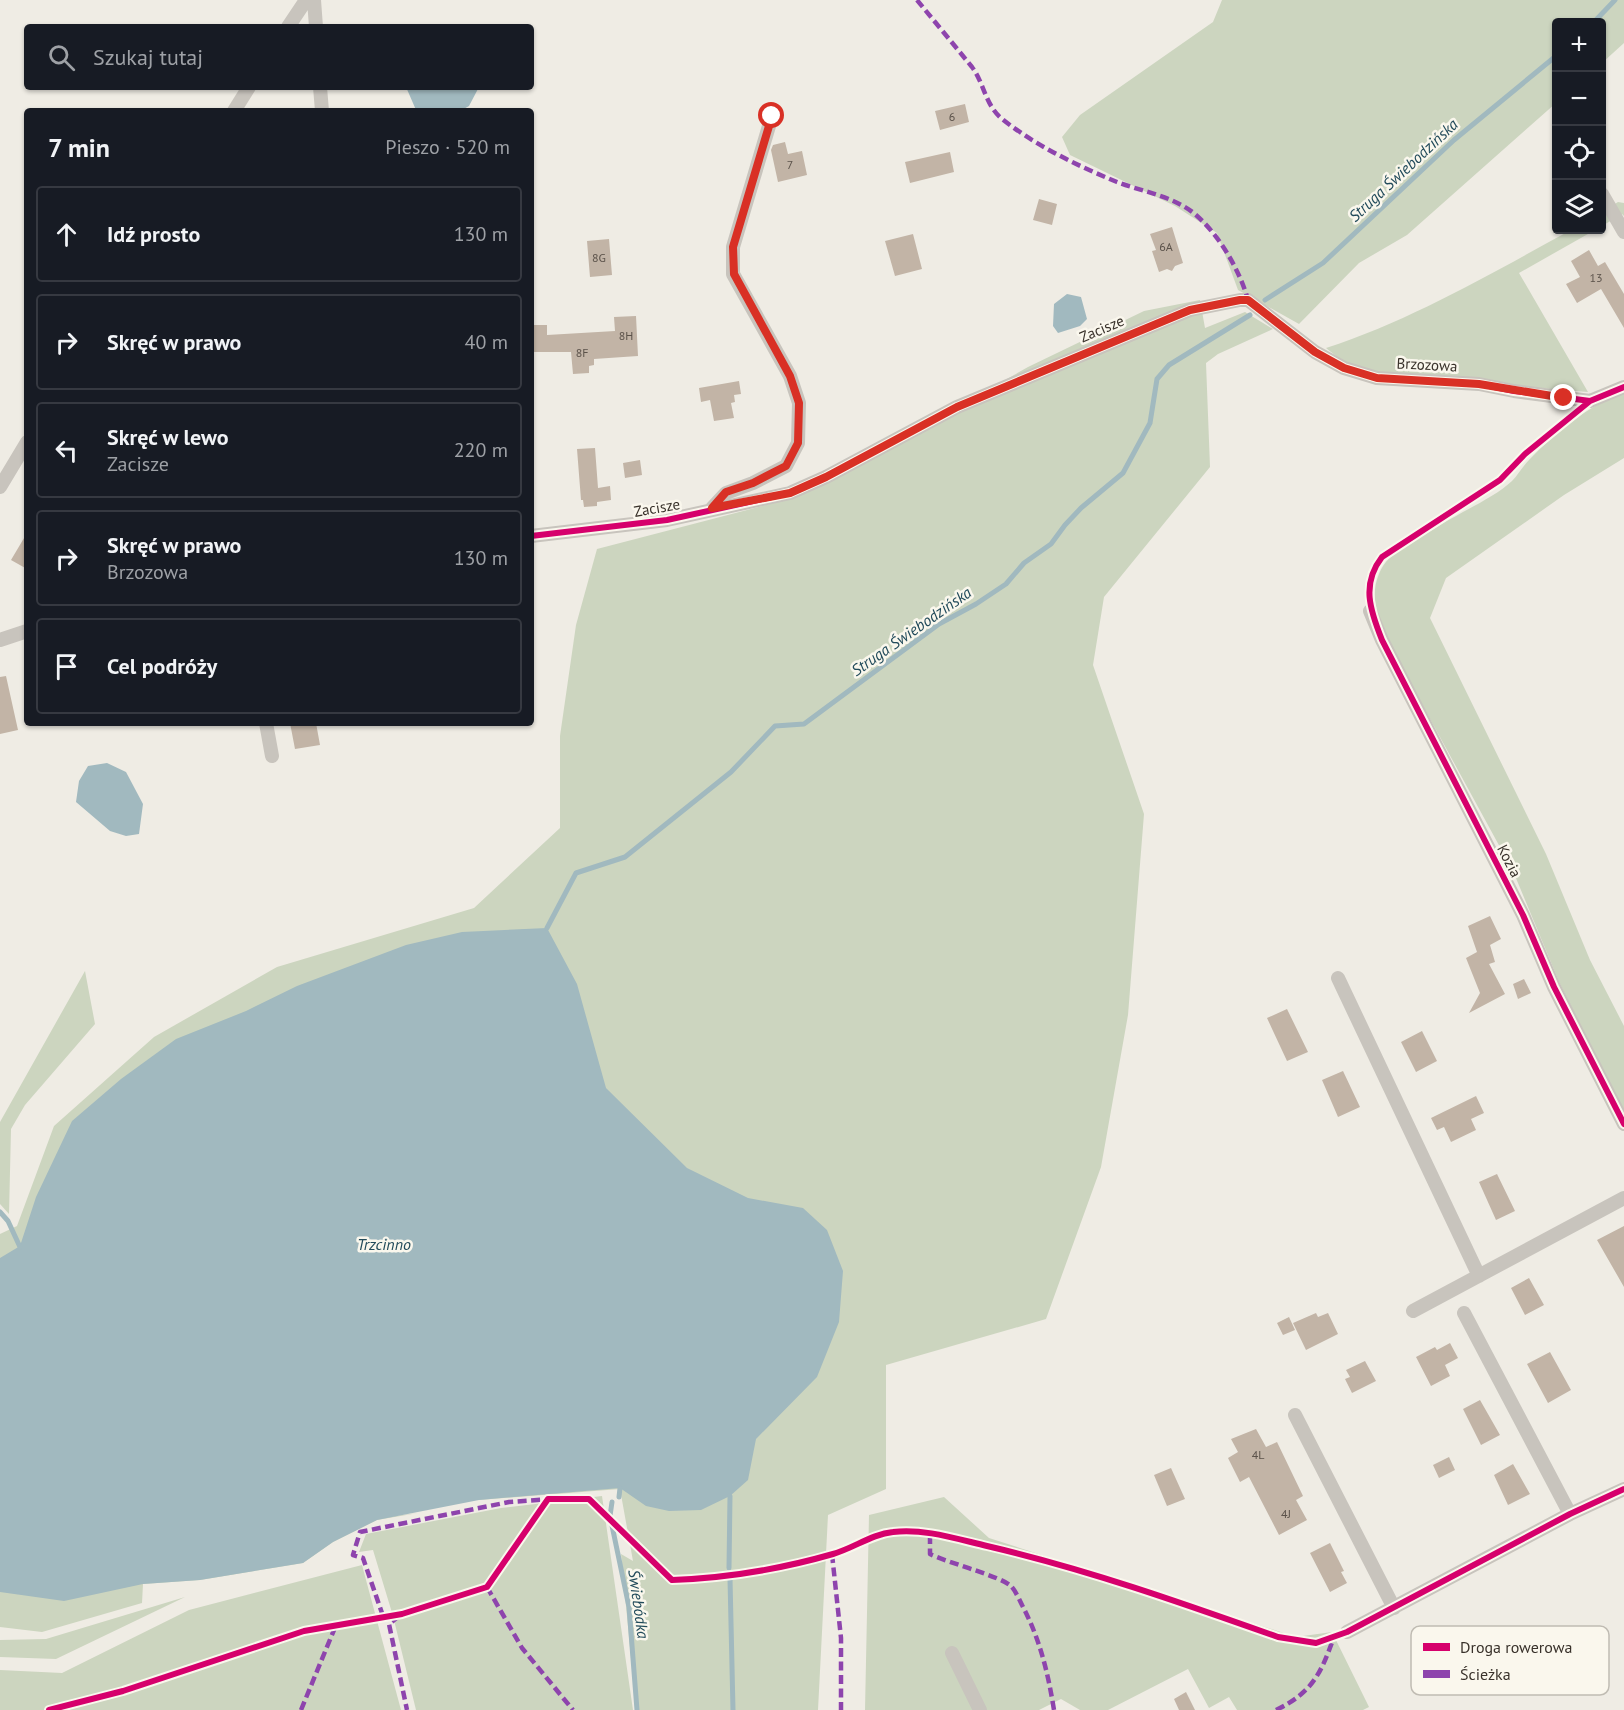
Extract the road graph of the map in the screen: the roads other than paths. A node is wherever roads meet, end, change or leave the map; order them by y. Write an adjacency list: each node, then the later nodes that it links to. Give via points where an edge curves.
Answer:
1 (306, 0): 3 (street)
2 (314, 0): 4 (street)
3 (290, 24)
4 (316, 24)
5 (247, 90): 7 (street)
6 (320, 90): 8 (street)
7 (236, 108)
8 (322, 108)
9 (772, 116): 16 (street, via 733,247 734,274 790,376 799,403 798,443 786,466 726,492)
10 (1606, 201): 11 (street)
11 (1624, 232)
12 (1248, 300): 13 (street, Brzozowa, via 1315,352 1344,368 1377,378 1479,384 1590,400); 16 (street, Zacisze, via 1190,310 957,407 790,493)
13 (1624, 387)
14 (24, 447): 15 (street)
15 (0, 487)
16 (712, 508): 17 (street, Zacisze, via 667,520)
17 (534, 536)
18 (1370, 611): 24 (street, Kozia)
19 (24, 632): 20 (street)
20 (0, 640)
21 (267, 726): 22 (street)
22 (272, 756)
23 (1338, 978): 26 (street)
24 (1624, 1124)
25 (1624, 1198): 26 (street)
26 (1479, 1276): 27 (street)
27 (1413, 1311)
28 (1464, 1312): 31 (street)
29 (1295, 1415): 32 (street)
30 (1624, 1489): 31 (street)
31 (1570, 1514): 32 (street)
32 (1394, 1608): 33 (street)
33 (1347, 1632)
34 (952, 1653): 35 (street)
35 (980, 1710)

